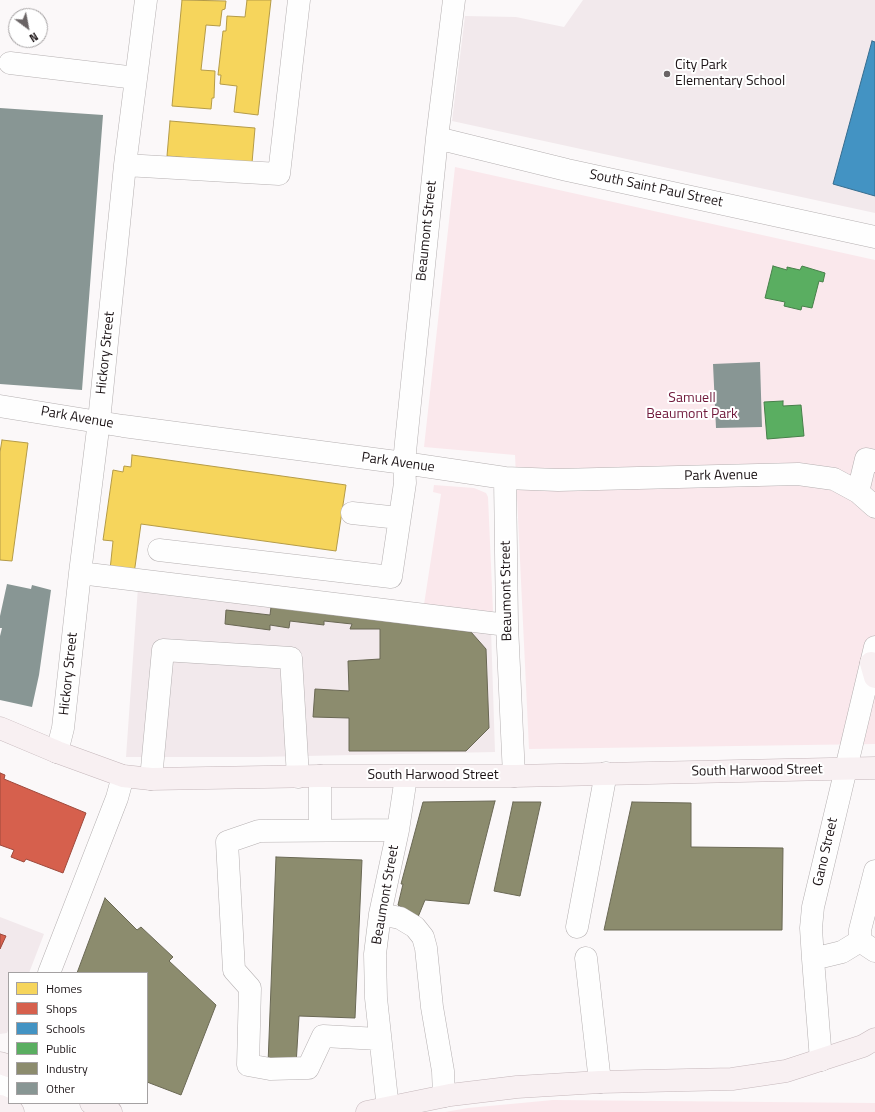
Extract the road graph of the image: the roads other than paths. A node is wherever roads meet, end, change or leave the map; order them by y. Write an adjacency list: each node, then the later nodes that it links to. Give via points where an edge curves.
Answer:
1 (146, 0): 5 (street, Hickory Street)
2 (299, 0): 7 (street, via 279,174)
3 (454, 0): 6 (street, Beaumont Street)
4 (10, 63): 5 (street)
5 (136, 78): 7 (street, Hickory Street)
6 (437, 138): 8 (street, South Saint Paul Street, via 567,170); 12 (street, Beaumont Street)
7 (125, 165): 10 (street, Hickory Street)
8 (875, 237)
9 (0, 406): 10 (street, Park Avenue)
10 (100, 421): 12 (street, Park Avenue); 19 (street, Hickory Street)
11 (875, 461): 14 (street, via 866,459)
12 (404, 463): 13 (street, Park Avenue); 17 (street, Beaumont Street, via 405,483)
13 (505, 478): 14 (street, Park Avenue, via 558,480 798,474 834,480); 20 (street, Beaumont Street)
14 (858, 492): 15 (street)
15 (875, 507)
16 (352, 513): 17 (street)
17 (399, 518): 18 (street, Beaumont Street, via 391,577)
18 (159, 550)
19 (80, 573): 20 (street); 23 (street, Hickory Street, via 63,728)
20 (507, 625): 29 (street, Beaumont Street)
21 (874, 663): 25 (street, Gano Street)
22 (0, 728): 23 (main road, South Harwood Street)
23 (57, 752): 27 (main road, South Harwood Street)
24 (875, 768): 25 (main road, South Harwood Street)
25 (847, 769): 26 (main road, South Harwood Street); 40 (street, Gano Street, via 814,907 811,928)
26 (606, 773): 29 (main road, South Harwood Street); 37 (street)
27 (123, 776): 32 (main road, South Harwood Street); 41 (street, via 117,798)
28 (320, 776): 30 (main road, South Harwood Street); 31 (main road, South Harwood Street); 33 (street)
29 (514, 776): 31 (main road, South Harwood Street)
30 (298, 777): 32 (main road, South Harwood Street); 32 (street, via 291,658 163,650)
31 (406, 777): 34 (street, Beaumont Street)
32 (151, 779)
33 (320, 830): 34 (street); 42 (street, via 259,831 227,842 234,970 250,988 248,1065 270,1069 308,1068 323,1036)
34 (398, 830): 36 (street, Beaumont Street)
35 (875, 871): 38 (street, via 860,930)
36 (380, 914): 42 (street, Beaumont Street, via 375,954); 47 (street, via 400,918 415,927 423,937 443,1071)
37 (577, 927)
38 (867, 946): 40 (street)
39 (586, 958): 46 (street)
40 (813, 959): 44 (street, Gano Street)
41 (49, 972)
42 (379, 1039): 51 (street, Beaumont Street)
43 (875, 1039): 44 (main road, via 863,1046)
44 (821, 1060): 46 (main road, via 786,1071 732,1079)
45 (8, 1078): 48 (street)
46 (600, 1082): 47 (main road, via 517,1087)
47 (444, 1096): 51 (main road)
48 (0, 1098)
49 (93, 1104): 53 (main road)
50 (0, 1106): 52 (main road)
51 (378, 1110)
52 (13, 1112)
53 (111, 1112)

